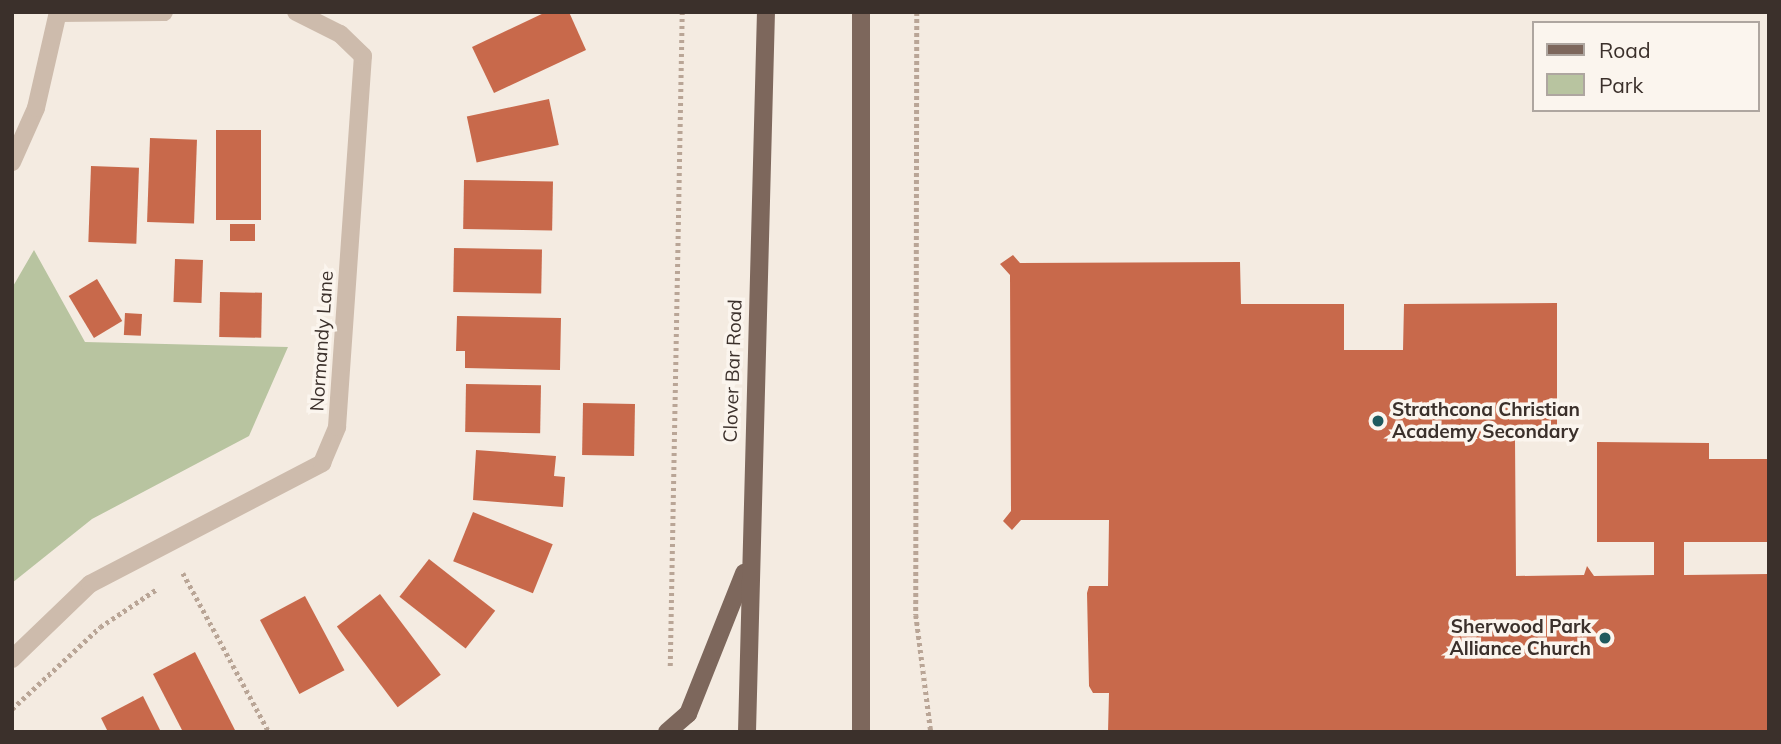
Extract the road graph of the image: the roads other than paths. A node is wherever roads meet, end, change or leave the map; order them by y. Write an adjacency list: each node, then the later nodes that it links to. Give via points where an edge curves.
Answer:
1 (164, 12): 5 (street)
2 (296, 12): 8 (street, Normandy Lane, via 340,34 363,56 337,427 322,463 90,584)
3 (766, 12): 7 (main road, Clover Bar Road)
4 (861, 12): 11 (main road)
5 (58, 13): 6 (street, via 36,108)
6 (12, 162)
7 (748, 563): 9 (main road, via 688,714); 10 (main road, Clover Bar Road)
8 (12, 659)
9 (667, 732)
10 (747, 732)
11 (861, 732)

